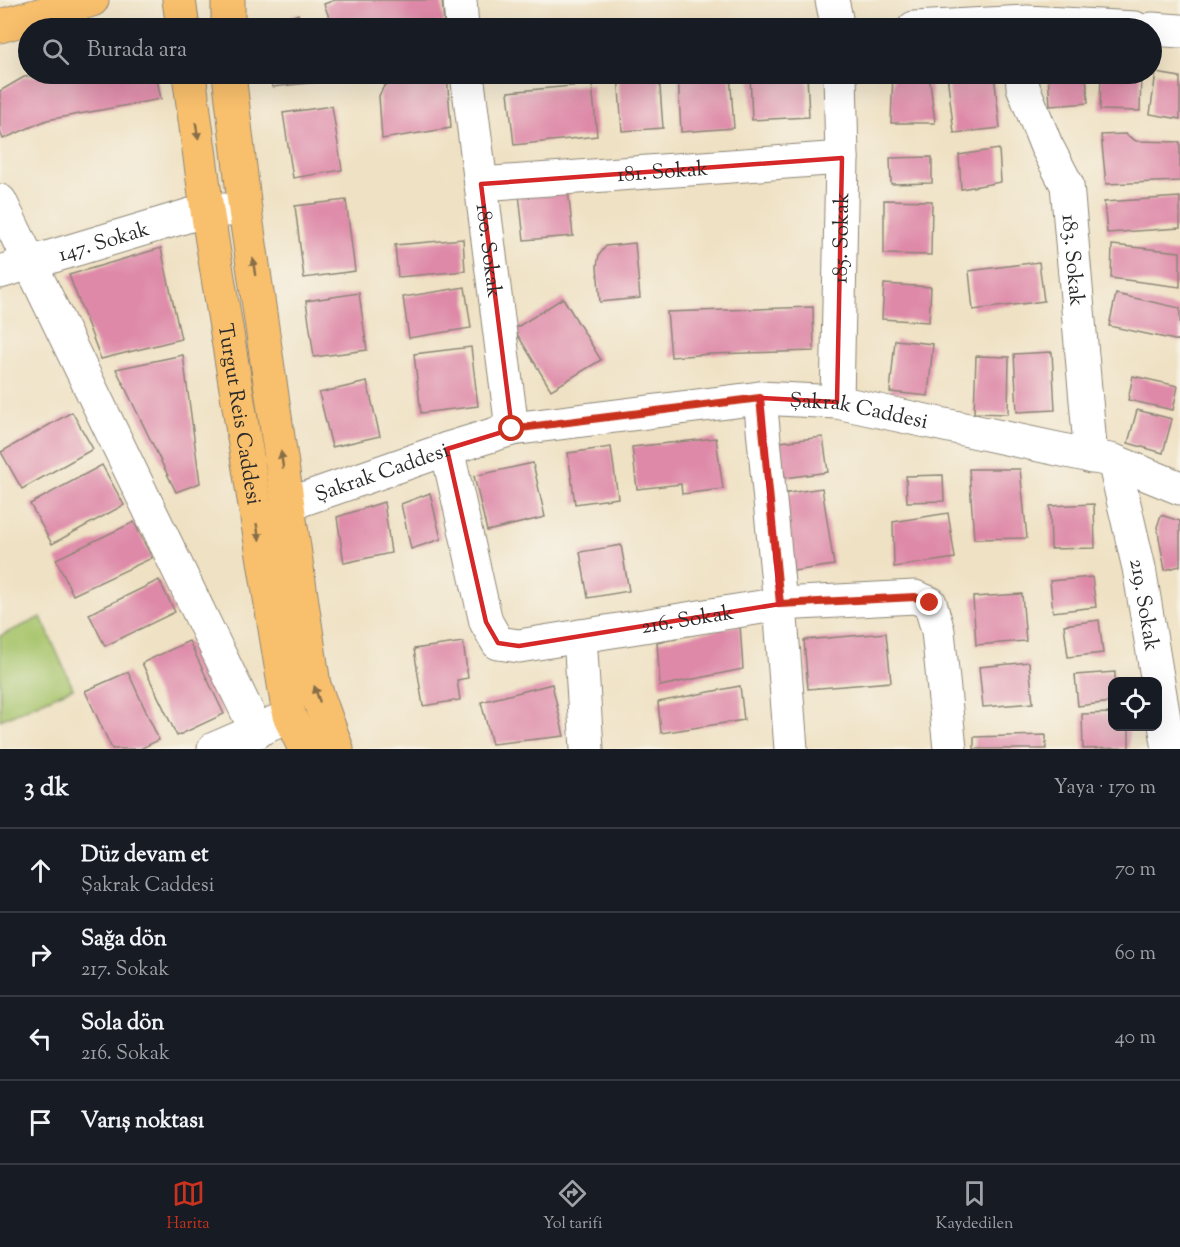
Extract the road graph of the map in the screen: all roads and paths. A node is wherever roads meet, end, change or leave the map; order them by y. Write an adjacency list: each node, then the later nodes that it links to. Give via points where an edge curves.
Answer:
1 (93, 0): 6 (main road)
2 (179, 0): 7 (main road)
3 (228, 0): 8 (main road)
4 (460, 0): 9 (street)
5 (832, 0): 10 (street)
6 (29, 18)
7 (182, 18)
8 (228, 18)
9 (461, 18)
10 (836, 18)
11 (18, 21): 12 (main road)
12 (0, 26)
13 (1162, 30): 14 (street)
14 (1180, 31)
15 (190, 84): 23 (main road, Turgut Reis Caddesi, one-way to 23)
16 (230, 84): 24 (main road, Turgut Reis Caddesi)
17 (468, 84): 21 (street, 180. Sokak)
18 (840, 84): 20 (street, 185. Sokak)
19 (1023, 84): 31 (street, 183. Sokak, via 1046,145 1067,185)
20 (842, 158): 21 (street, 181. Sokak); 28 (street, 185. Sokak)
21 (481, 184): 29 (street, 180. Sokak)
22 (0, 201): 25 (street)
23 (207, 210): 24 (street, 147. Sokak); 25 (street, 147. Sokak); 36 (main road, Turgut Reis Caddesi, one-way to 36)
24 (245, 210): 33 (main road, Turgut Reis Caddesi, one-way to 24)
25 (31, 262): 26 (street, 147. Sokak); 37 (street)
26 (0, 272)
27 (760, 398): 28 (street, Şakrak Caddesi); 29 (street, Şakrak Caddesi); 34 (street)
28 (837, 402): 31 (street, Şakrak Caddesi)
29 (512, 429): 30 (street, Şakrak Caddesi)
30 (447, 449): 33 (street, Şakrak Caddesi); 35 (street, 216. Sokak, via 486,622 498,643 519,646)
31 (1102, 459): 32 (street, Şakrak Caddesi); 44 (street, 219. Sokak, via 1139,568)
32 (1180, 488)
33 (289, 504): 40 (main road, Turgut Reis Caddesi, one-way to 33, via 314,685)
34 (780, 604): 35 (street, 216. Sokak); 42 (street); 43 (street, 216. Sokak, via 915,597 930,603 938,631)
35 (580, 636): 41 (street)
36 (289, 715): 37 (street); 39 (main road, Turgut Reis Caddesi)
37 (257, 732): 38 (street)
38 (214, 749)
39 (305, 749)
40 (337, 749)
41 (587, 749)
42 (791, 749)
43 (950, 749)
44 (1169, 749)

